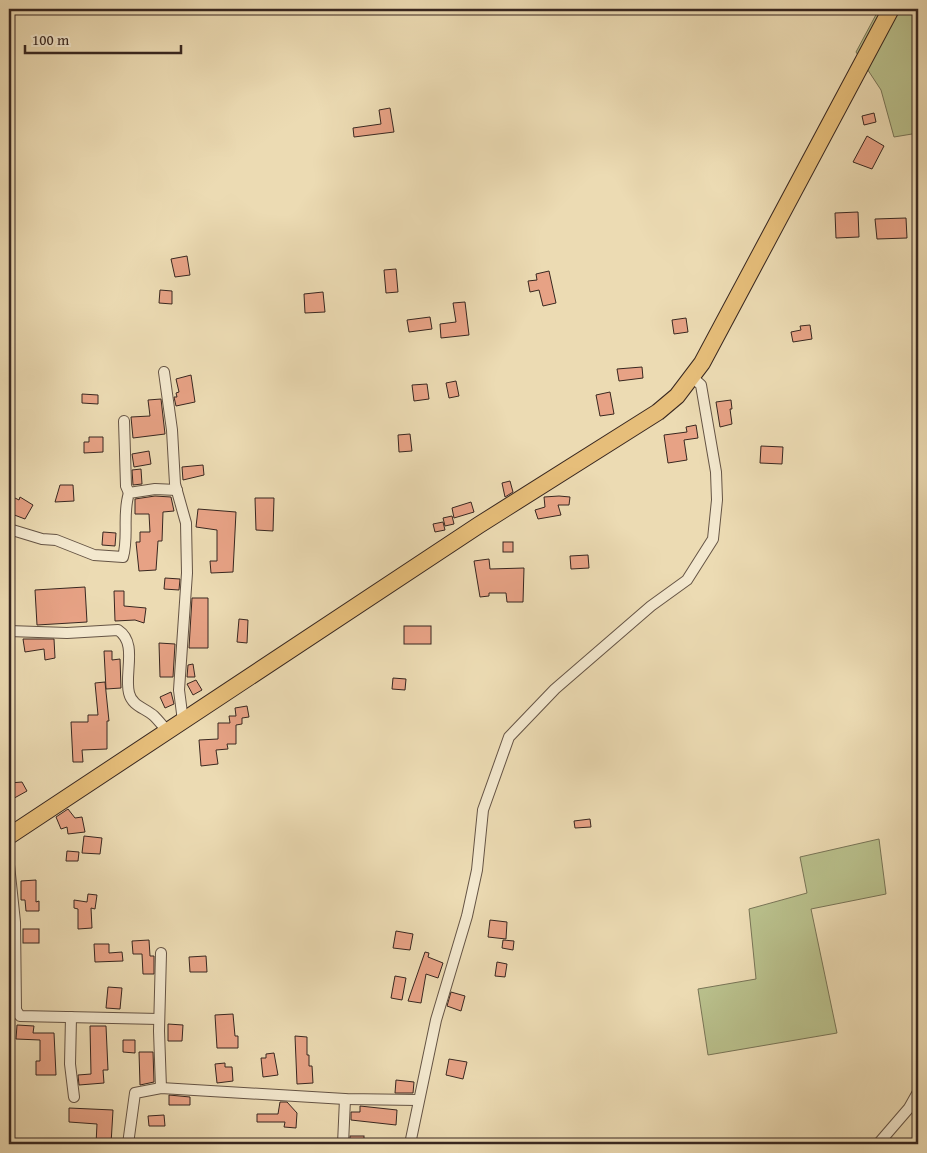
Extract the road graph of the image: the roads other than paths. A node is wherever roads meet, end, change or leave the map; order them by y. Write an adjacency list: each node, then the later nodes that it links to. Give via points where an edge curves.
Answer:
1 (892, 9): 3 (main road, via 702,364)
2 (164, 372): 5 (street)
3 (692, 377): 9 (main road, via 658,412); 20 (street, via 701,385 716,472 714,540 687,580 651,606 555,689 509,737 483,810 477,870 467,916 436,1020)
4 (124, 421): 6 (street, via 126,486)
5 (177, 490): 6 (street); 9 (street, via 186,523 187,573 179,690)
6 (129, 493): 7 (street, via 126,504 127,544 123,557 94,555 56,540)
7 (9, 530)
8 (9, 631): 10 (street, via 67,634 118,630 125,634 129,644 129,695)
9 (183, 721): 10 (main road)
10 (167, 731): 11 (main road)
11 (9, 836)
12 (9, 866): 14 (street, via 15,922 16,1010 20,1016)
13 (161, 952): 15 (street)
14 (71, 1017): 15 (street); 18 (street, via 70,1064)
15 (159, 1019): 16 (street)
16 (161, 1088): 19 (street); 21 (street, via 135,1093)
17 (918, 1092): 24 (street, via 909,1108)
18 (74, 1097)
19 (346, 1099): 20 (street); 22 (street)
20 (418, 1100): 23 (street)
21 (128, 1144)
22 (343, 1144)
23 (410, 1144)
24 (878, 1144)

